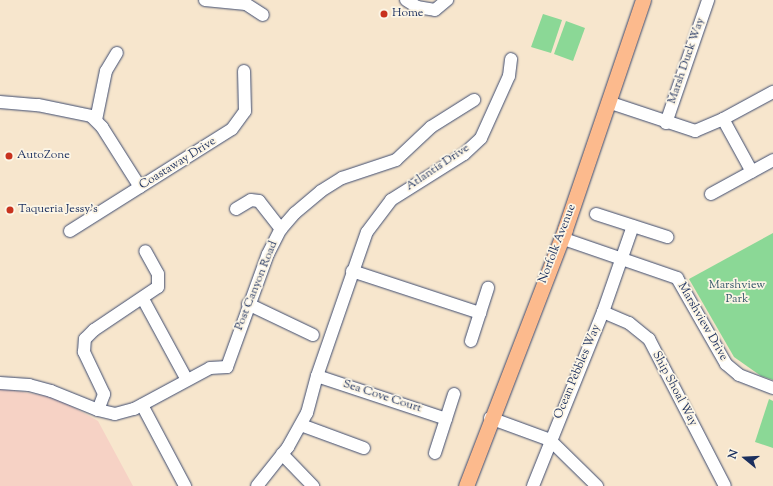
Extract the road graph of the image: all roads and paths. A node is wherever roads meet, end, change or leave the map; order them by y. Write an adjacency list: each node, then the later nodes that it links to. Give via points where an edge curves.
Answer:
1 (205, 0): 6 (street, via 246,4)
2 (406, 0): 3 (street, via 417,7 435,10)
3 (446, 0)
4 (643, 0): 13 (main road, Norfolk Avenue)
5 (708, 0): 16 (street, Marsh Duck Way)
6 (263, 15)
7 (117, 53): 14 (street, via 106,71)
8 (510, 59): 30 (street, Atlantis Drive, via 509,76 481,138 464,154 391,200 367,232)
9 (244, 71): 19 (street, Coastaway Drive, via 246,102 237,125)
10 (773, 92): 15 (street)
11 (474, 100): 24 (street, Post Canyon Road, via 431,127 396,160 342,178 321,191)
12 (0, 102): 14 (street, via 82,113)
13 (608, 102): 16 (street); 27 (main road, Norfolk Avenue)
14 (96, 120): 19 (street)
15 (723, 120): 16 (street, via 695,131); 18 (street)
16 (666, 123)
17 (773, 160): 18 (street)
18 (752, 172): 20 (street)
19 (140, 187): 25 (street, Coastaway Drive)
20 (711, 194)
21 (236, 209): 24 (street, via 251,200 259,201)
22 (596, 214): 23 (street)
23 (633, 226): 26 (street); 29 (street, Ocean Pebbles Way)
24 (281, 229): 33 (street, Post Canyon Road)
25 (70, 231)
26 (667, 237)
27 (561, 238): 29 (street, Marshview Drive); 45 (main road, Norfolk Avenue)
28 (145, 251): 32 (street, via 157,270 159,281 154,291)
29 (621, 258): 34 (street, Ocean Pebbles Way); 41 (street, Marshview Drive, via 677,278 726,364 739,375)
30 (352, 270): 35 (street); 38 (street, Atlantis Drive)
31 (488, 288): 35 (street)
32 (143, 299): 39 (street); 44 (street, via 94,330 85,339 84,352 104,394)
33 (248, 304): 36 (street); 39 (street, Post Canyon Road, via 227,367 210,368)
34 (603, 312): 48 (street, Ocean Pebbles Way); 58 (street, Ship Shoal Way, via 629,322 649,339)
35 (480, 313): 37 (street)
36 (313, 336)
37 (471, 340)
38 (317, 376): 46 (street, Sea Cove Court); 47 (street, Atlantis Drive)
39 (187, 380): 43 (street)
40 (0, 383): 44 (street, via 51,390)
41 (773, 388)
42 (454, 394): 46 (street)
43 (142, 405): 44 (street, via 115,414); 52 (street)
44 (98, 410)
45 (490, 418): 48 (street); 55 (main road, Norfolk Avenue)
46 (446, 419): 50 (street)
47 (301, 425): 49 (street); 51 (street, Atlantis Drive)
48 (550, 440): 56 (street, Ocean Pebbles Way); 57 (street)
49 (364, 448)
50 (435, 453)
51 (282, 454): 53 (street, Atlantis Drive); 54 (street)
52 (185, 486)
53 (257, 486)
54 (313, 486)
55 (466, 486)
56 (533, 486)
57 (598, 486)
58 (725, 486)

